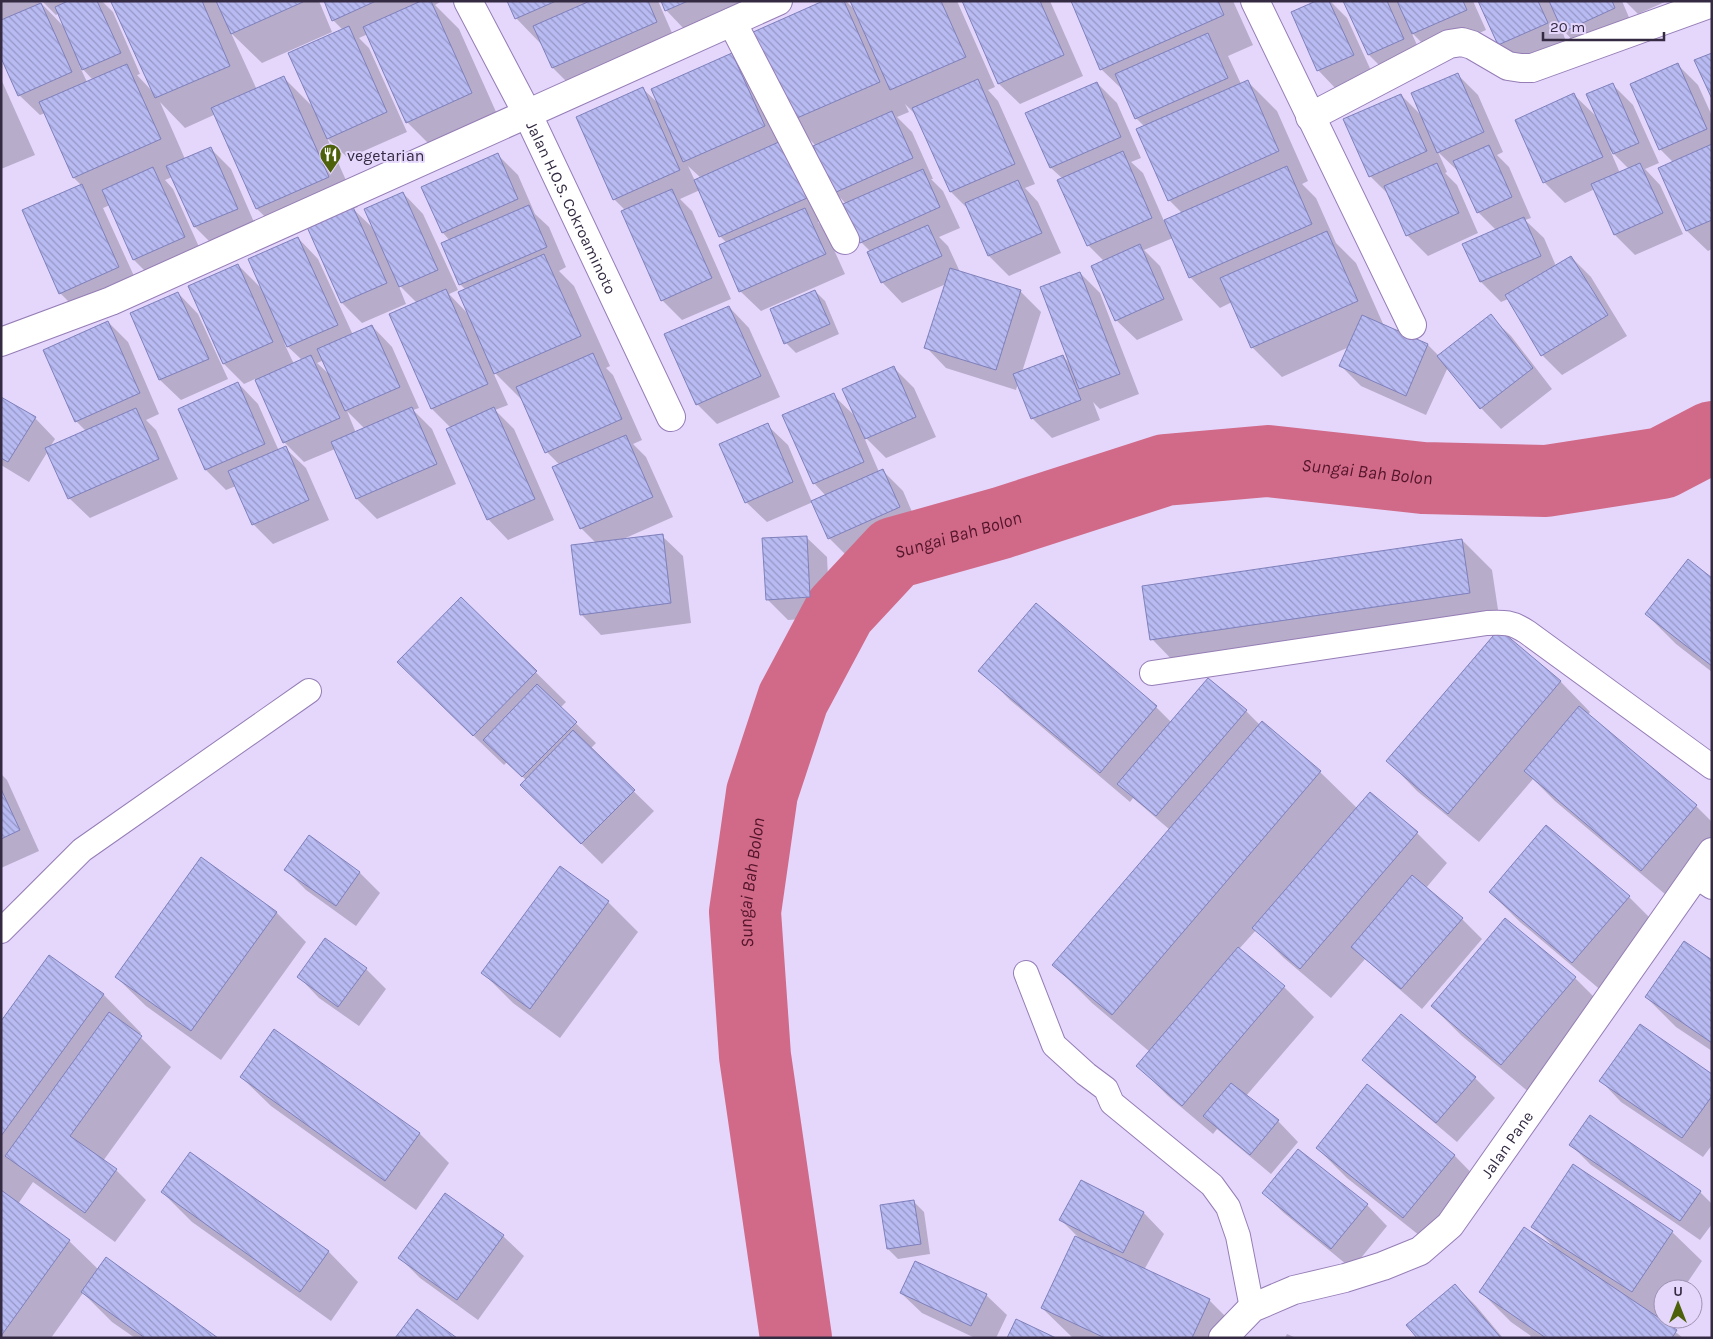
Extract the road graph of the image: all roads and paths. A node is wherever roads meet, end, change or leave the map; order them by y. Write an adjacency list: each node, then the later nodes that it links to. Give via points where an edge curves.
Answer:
1 (468, 1): 6 (street, Jalan H.O.S. Cokroaminoto)
2 (778, 1): 5 (street)
3 (1255, 1): 7 (street)
4 (1712, 3): 7 (street, via 1532,68 1508,66 1462,42 1449,44)
5 (732, 22): 6 (street); 8 (street)
6 (528, 114): 10 (street, via 111,301); 11 (street, Jalan H.O.S. Cokroaminoto)
7 (1310, 117): 9 (street)
8 (845, 240)
9 (1412, 325)
10 (1, 342)
11 (671, 417)
12 (1152, 673): 14 (lane, via 1503,622 1527,632)
13 (309, 691): 17 (lane, via 82,850)
14 (1712, 767)
15 (1712, 852): 16 (street, Jalan Pane)
16 (1703, 882): 19 (street, Jalan Pane, via 1450,1225 1420,1251 1364,1272 1294,1290)
17 (1, 931)
18 (1026, 973): 19 (lane, via 1054,1045 1106,1089 1112,1103 1212,1185 1228,1207 1238,1236)
19 (1252, 1308): 20 (street, Jalan Pane)
20 (1223, 1338)

